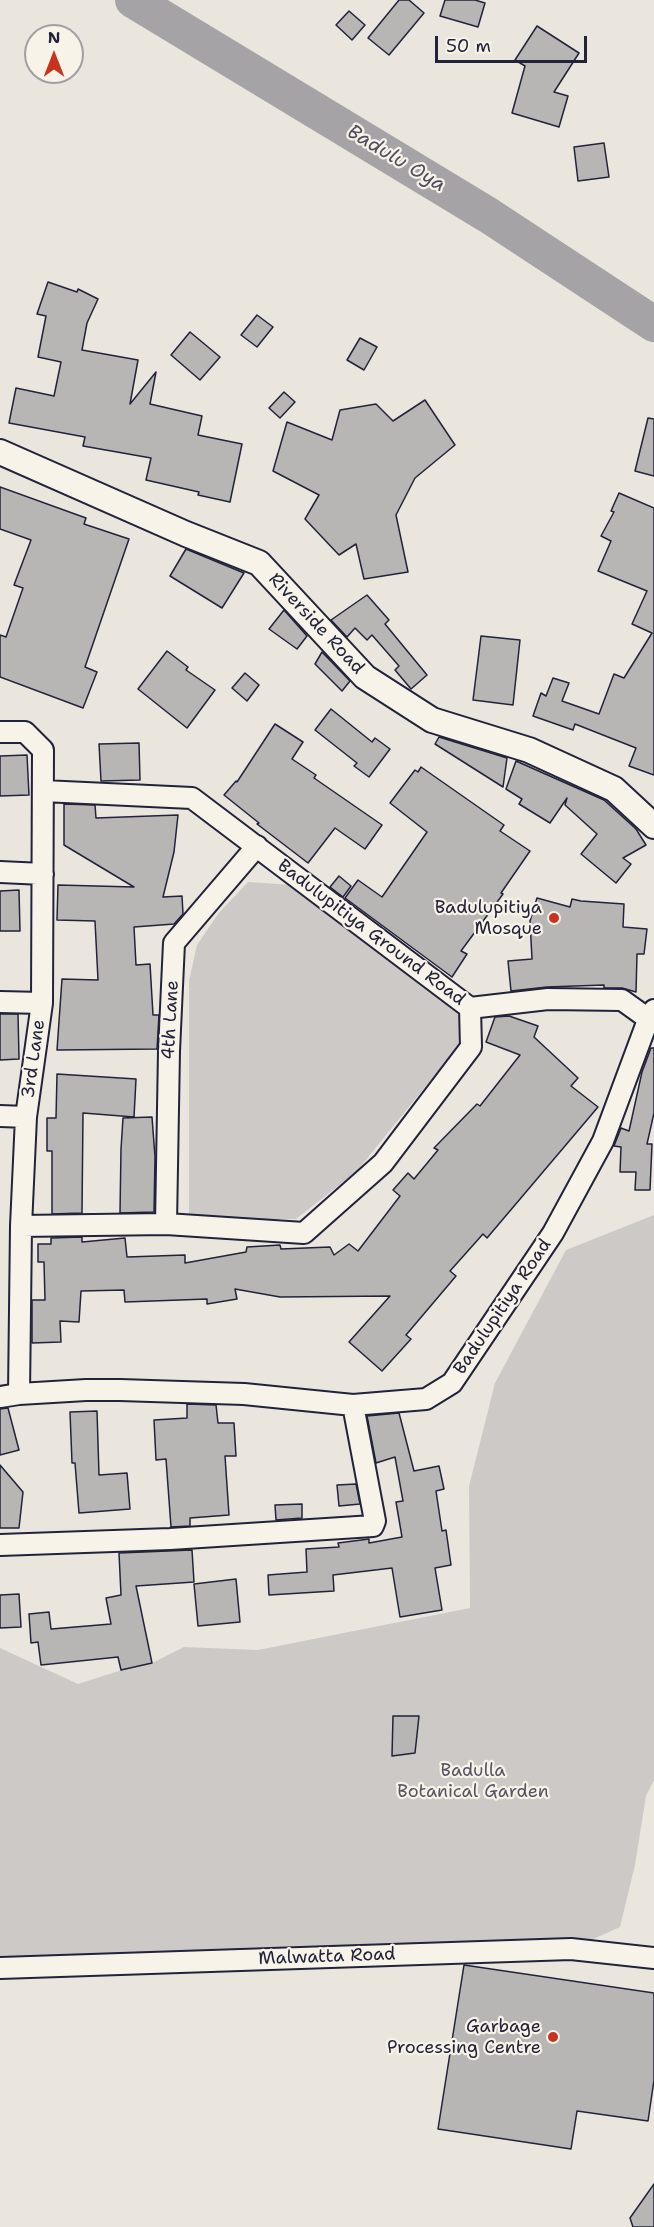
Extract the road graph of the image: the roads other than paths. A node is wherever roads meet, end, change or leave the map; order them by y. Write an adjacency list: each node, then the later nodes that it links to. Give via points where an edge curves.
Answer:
1 (0, 452): 4 (street, Riverside Road, via 259,562 365,677 432,720 530,750 614,789)
2 (0, 732): 3 (street, 3rd Lane, via 25,732 44,750)
3 (43, 791): 5 (street, Badulupitiya Ground Road, via 192,798); 7 (street, 3rd Lane)
4 (654, 826)
5 (257, 846): 10 (street, Badulupitiya Ground Road); 14 (street, 4th Lane, via 174,943)
6 (0, 872): 7 (street)
7 (43, 874): 9 (street, 3rd Lane)
8 (0, 1002): 9 (street)
9 (42, 1003): 13 (street, 3rd Lane)
10 (470, 1008): 11 (street, via 548,999 622,1000); 14 (street, Badulupitiya Ground Road, via 471,1047 382,1164 304,1233)
11 (652, 1018): 17 (street, Badulupitiya Road, via 603,1141 553,1233 452,1383 426,1399)
12 (0, 1116): 13 (street)
13 (26, 1117): 15 (street, 3rd Lane)
14 (166, 1224): 15 (street, Badulupitiya Ground Road)
15 (21, 1226): 16 (street, 3rd Lane)
16 (9, 1396): 17 (street, Badulupitiya Road, via 120,1390 244,1394)
17 (353, 1405): 18 (street, via 373,1526)
18 (0, 1545)
19 (654, 1958): 20 (street, Malwatta Road, via 571,1949)
20 (0, 1968)

